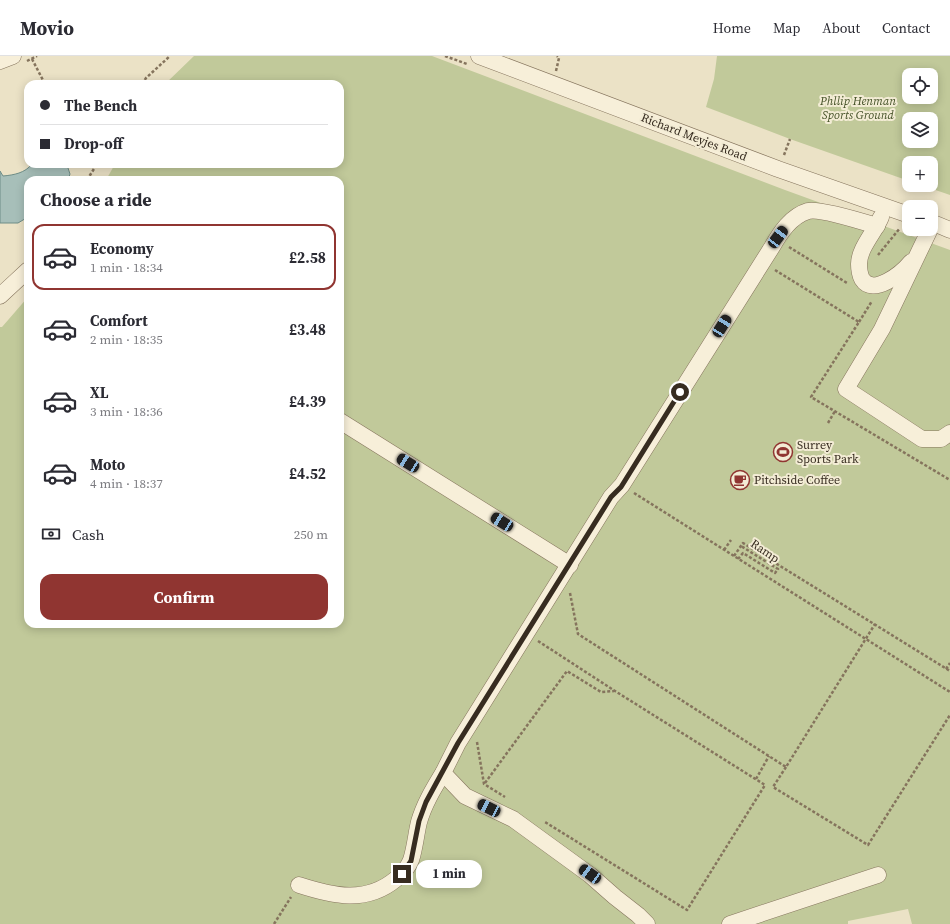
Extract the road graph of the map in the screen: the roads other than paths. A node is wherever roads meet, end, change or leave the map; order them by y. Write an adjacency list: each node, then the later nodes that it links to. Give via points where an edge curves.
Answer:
1 (13, 56): 3 (lane)
2 (479, 56): 4 (lane, Richard Meyjes Road, via 778,169)
3 (0, 61)
4 (882, 205): 5 (lane, Richard Meyjes Road); 6 (lane)
5 (902, 218)
6 (877, 226): 10 (lane, via 861,253 859,264 863,281 875,286 882,284 908,266); 15 (lane, via 827,212 809,211 787,225)
7 (938, 227): 8 (lane)
8 (950, 230)
9 (926, 236): 10 (lane)
10 (919, 252): 14 (lane, via 882,330 846,389 922,439 941,439)
11 (24, 274): 12 (lane)
12 (0, 296)
13 (344, 424): 15 (lane)
14 (950, 433)
15 (568, 568): 16 (lane, via 458,743)
16 (443, 772): 18 (lane, via 426,802 419,821 411,861 402,874 385,888 351,896 330,894); 19 (lane, via 465,796 513,819 590,874)
17 (878, 875): 20 (lane)
18 (298, 885)
19 (647, 924)
20 (730, 924)

